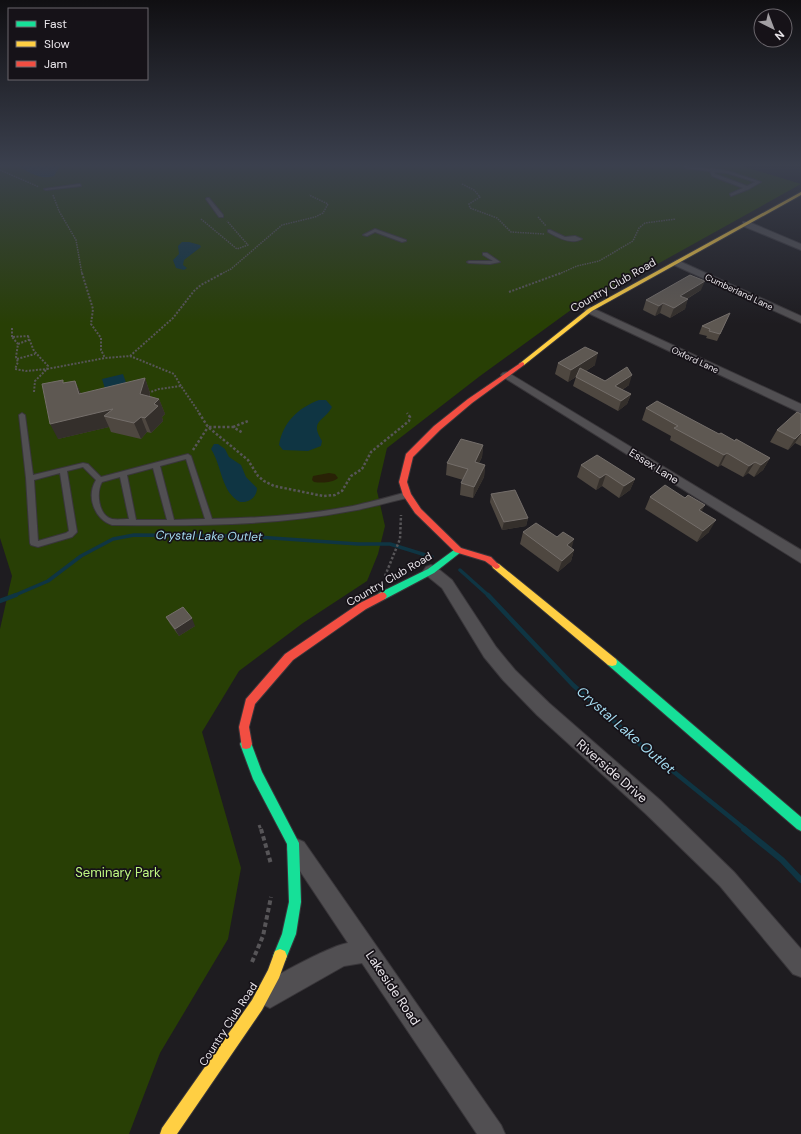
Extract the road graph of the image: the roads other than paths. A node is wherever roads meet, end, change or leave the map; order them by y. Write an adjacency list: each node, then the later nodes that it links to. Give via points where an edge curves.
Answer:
1 (755, 219): 2 (street, Country Club Road)
2 (746, 224): 7 (street); 10 (street, Country Club Road)
3 (549, 233): 5 (lane)
4 (365, 235): 6 (lane, via 375,230)
5 (565, 238)
6 (404, 241)
7 (801, 247)
8 (485, 254): 9 (lane, via 498,262)
9 (469, 262)
10 (677, 263): 11 (street, Country Club Road); 12 (street, Cumberland Lane)
11 (590, 310): 13 (street, Country Club Road); 14 (street, Oxford Lane)
12 (801, 320)
13 (507, 374): 21 (street, Country Club Road, via 437,428 409,456 403,482); 26 (street, Essex Lane)
14 (801, 409)
15 (22, 415): 19 (lane)
16 (156, 465): 18 (lane); 22 (lane, via 188,456); 24 (lane)
17 (63, 470): 19 (lane); 19 (lane, via 73,532 38,544 34,543); 20 (lane, via 86,466)
18 (123, 473): 20 (lane); 23 (lane)
19 (30, 478)
20 (100, 480): 23 (lane, via 95,493 101,516 112,522)
21 (407, 495): 22 (lane, via 344,510 269,519); 25 (street, Country Club Road, via 418,511)
22 (208, 521): 24 (lane)
23 (133, 522): 24 (lane)
24 (171, 522)
25 (458, 550): 27 (street, Country Club Road); 28 (street, via 488,559 654,697)
26 (801, 557)
27 (431, 571): 29 (street, Country Club Road, via 363,606 290,657 250,702 244,727 246,745 257,775); 31 (street, Riverside Drive, via 447,584 490,652 510,675 543,709 652,807 727,880)
28 (801, 825)
29 (293, 843): 30 (street, Lakeside Road); 32 (street, Country Club Road, via 295,902 289,934 274,973)
30 (368, 951): 32 (street, via 341,955 285,986); 34 (street, Lakeside Road)
31 (801, 966)
32 (257, 1005): 33 (street, Country Club Road)
33 (168, 1134)
34 (492, 1134)

